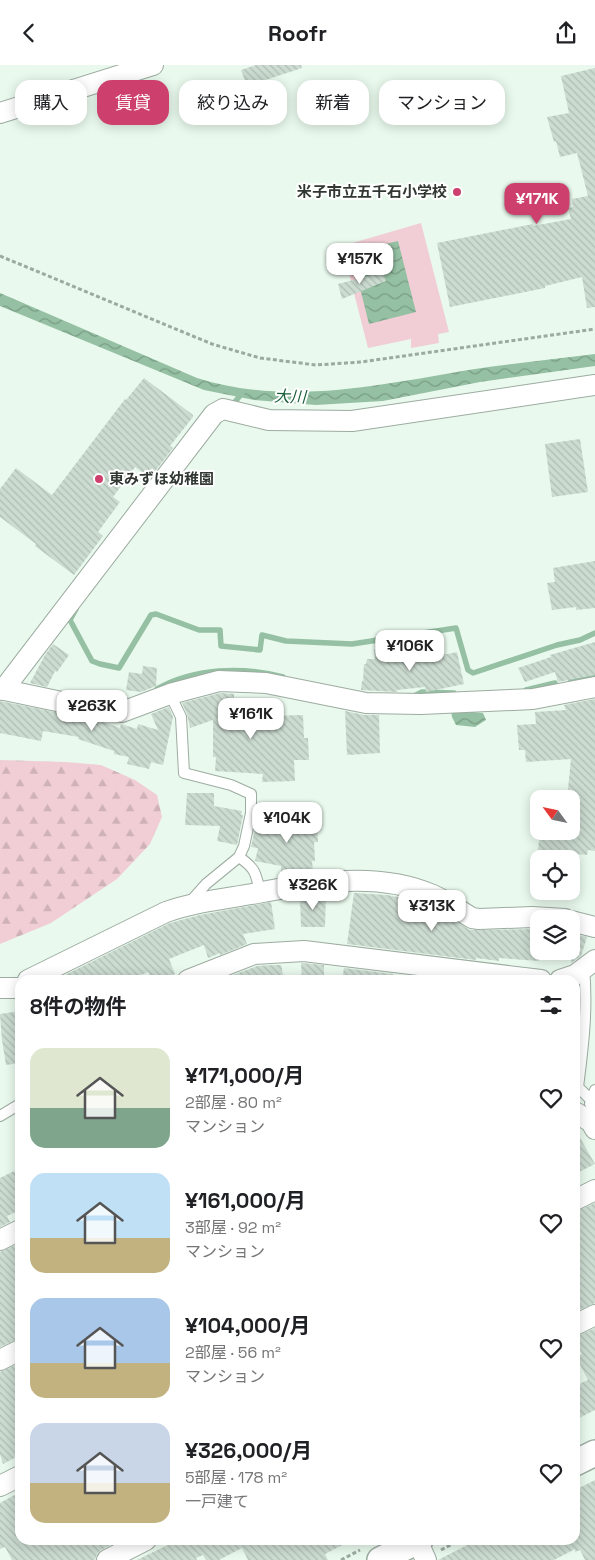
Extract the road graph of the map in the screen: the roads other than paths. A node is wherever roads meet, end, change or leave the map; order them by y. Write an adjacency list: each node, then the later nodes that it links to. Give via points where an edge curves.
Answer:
1 (153, 65): 2 (street)
2 (0, 113)
3 (595, 385): 5 (street, via 352,421 269,420 223,409 219,411)
4 (595, 687): 6 (street, via 533,699 421,704 366,703 266,683 219,681)
5 (2, 689): 6 (street, via 122,712)
6 (170, 693): 7 (lane, via 181,717 184,773 251,794 251,813)
7 (239, 857): 8 (lane, via 256,873); 9 (lane)
8 (260, 892): 9 (street); 10 (street, via 342,881 378,882 433,895 472,918)
9 (187, 905): 14 (street, via 166,912)
10 (530, 917)
11 (580, 923): 12 (street)
12 (595, 927)
13 (590, 964): 17 (street); 20 (lane)
14 (38, 975)
15 (201, 975): 16 (street, via 254,954 304,951)
16 (500, 975)
17 (574, 975)
18 (15, 987): 19 (street)
19 (0, 988)
20 (580, 1069)
21 (580, 1090): 22 (lane)
22 (587, 1101): 24 (lane); 26 (street)
23 (15, 1107): 25 (lane)
24 (595, 1110)
25 (0, 1116)
26 (595, 1129)
27 (595, 1190): 28 (street)
28 (580, 1198)
29 (15, 1232): 30 (street)
30 (0, 1240)
31 (595, 1315): 32 (street)
32 (580, 1322)
33 (15, 1352): 34 (street)
34 (0, 1360)
35 (595, 1453): 36 (street)
36 (580, 1460)
37 (15, 1478): 38 (street)
38 (0, 1486)
39 (136, 1545): 41 (street)
40 (424, 1547): 42 (street)
41 (106, 1560)
42 (380, 1560)

